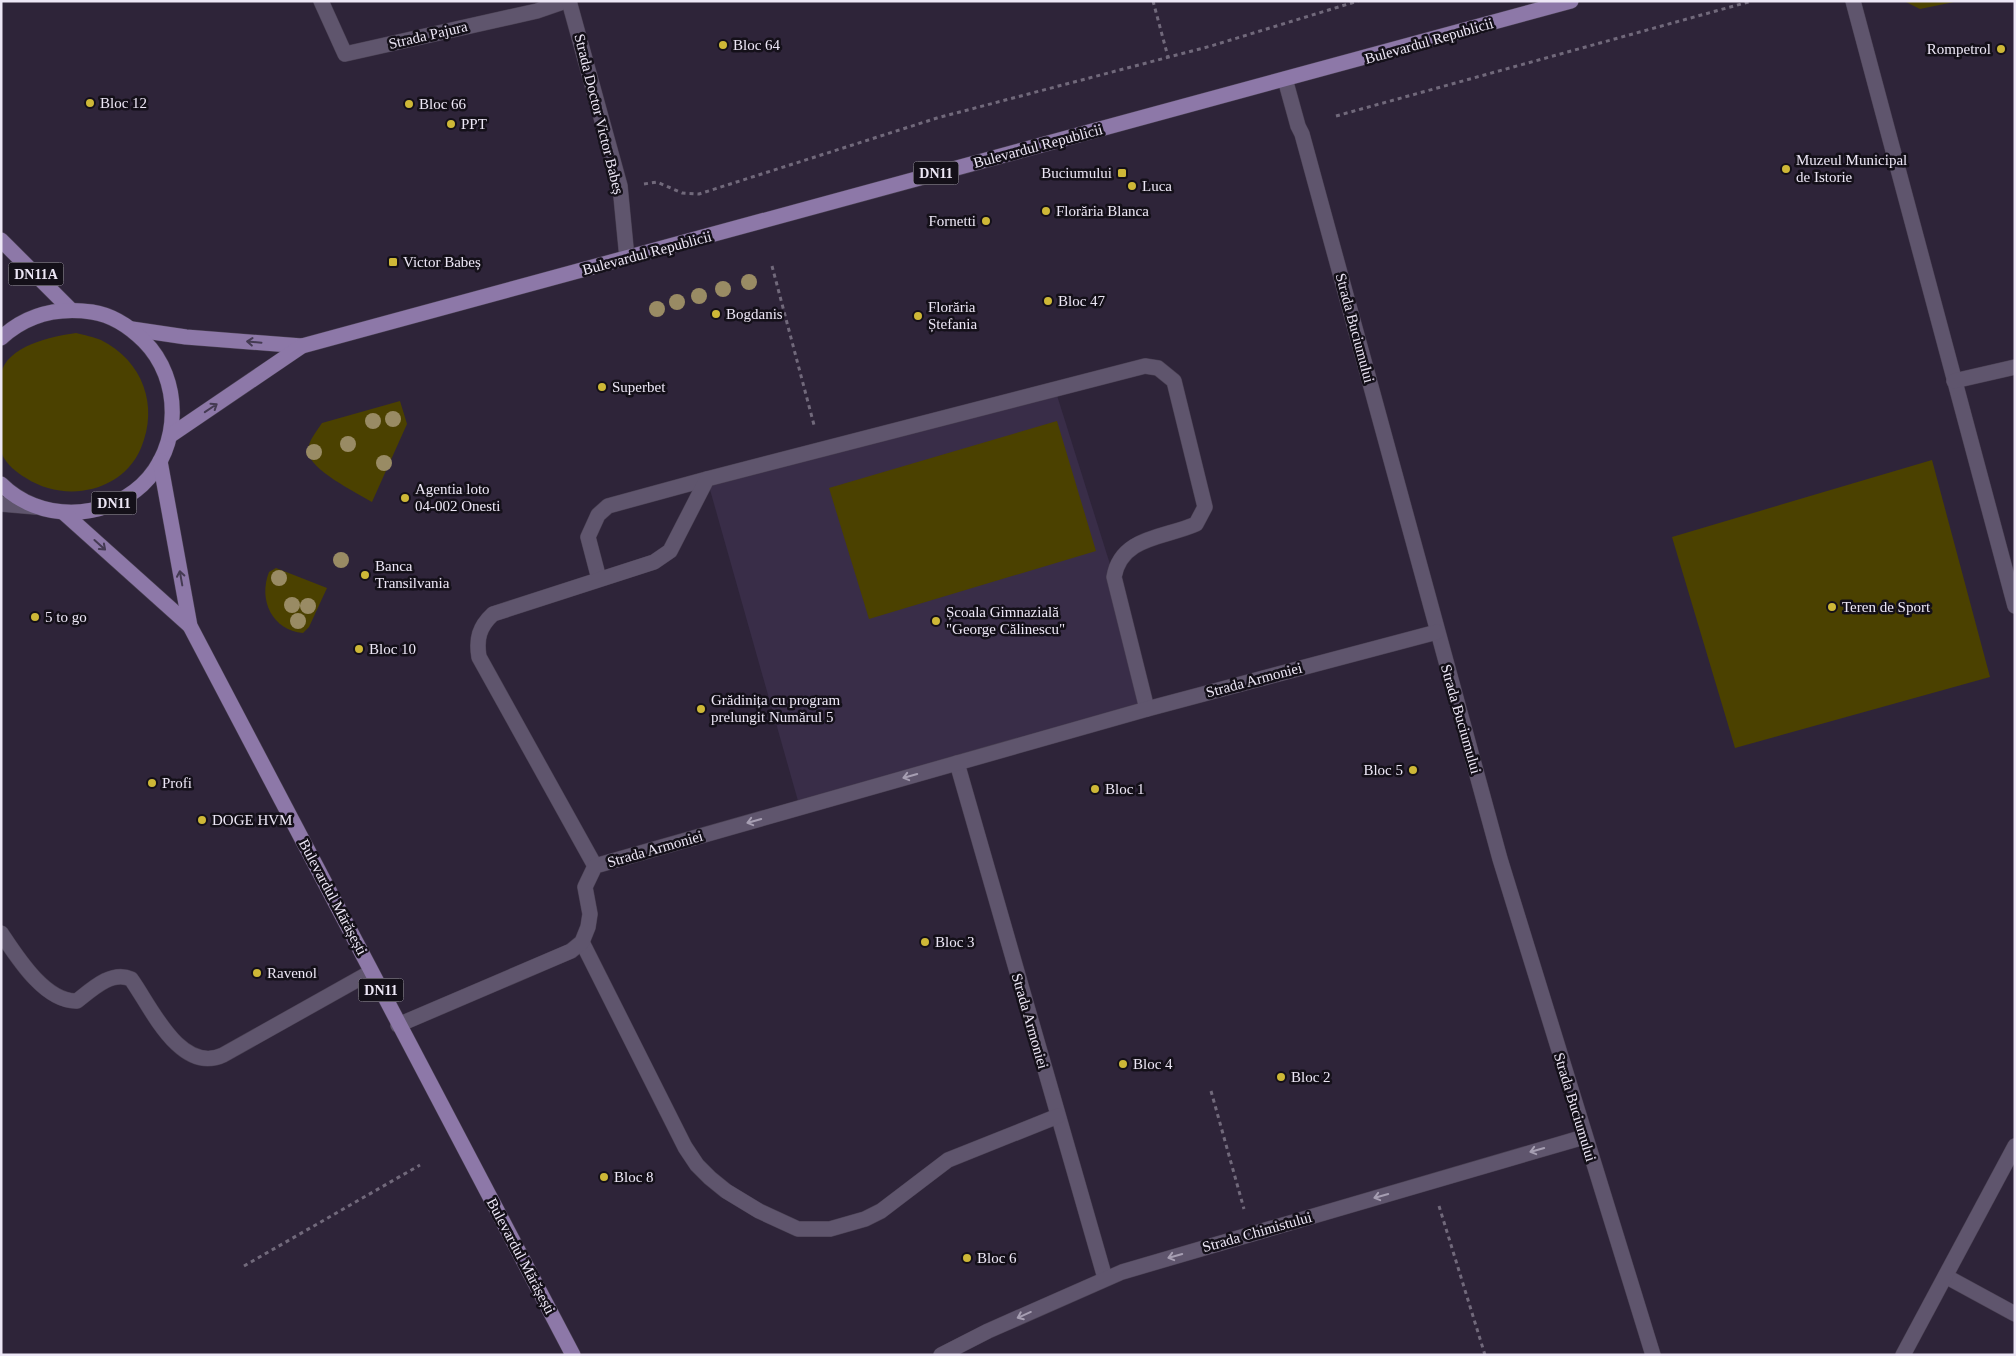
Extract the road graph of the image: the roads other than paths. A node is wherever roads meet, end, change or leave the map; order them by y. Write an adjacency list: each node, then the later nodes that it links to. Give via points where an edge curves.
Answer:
1 (321, 1): 2 (street, Strada Pajura, via 345,54 537,11)
2 (568, 1): 7 (street, Strada Doctor Victor Babeș, via 620,186)
3 (1571, 1): 5 (main road, Bulevardul Republicii / DN11)
4 (1853, 1): 13 (street)
5 (1285, 79): 7 (main road, Bulevardul Republicii / DN11); 24 (street, Strada Buciumului)
6 (1, 240): 8 (main road, DN11A)
7 (627, 258): 11 (main road, Bulevardul Republicii / DN11)
8 (70, 309): 9 (main road, DN11, via 103,314); 10 (main road, DN11, via 40,314 12,328)
9 (132, 329): 11 (main road, DN11, one-way to 9, via 186,337); 14 (main road, DN11, via 153,350 167,376 173,405)
10 (1, 338)
11 (302, 346): 14 (main road, DN11, one-way to 11)
12 (2015, 367): 13 (street)
13 (1954, 381): 22 (street)
14 (171, 435): 15 (main road, DN11)
15 (160, 461): 20 (main road, DN11, via 143,484 120,501 92,511); 23 (main road, Bulevardul Mărășești / DN11, one-way to 15)
16 (706, 479): 21 (street, via 670,551 654,562); 21 (street, via 603,510 591,527 588,538); 25 (street, via 1136,368 1158,368 1174,381 1205,507 1196,524 1135,544 1126,550 1115,568 1114,577)
17 (1, 484): 19 (main road, DN11)
18 (1, 504): 19 (street)
19 (36, 507): 20 (main road, DN11)
20 (64, 513): 23 (main road, Bulevardul Mărășești / DN11, one-way to 23)
21 (600, 579): 27 (street, via 493,614 481,629 477,645 492,685)
22 (2015, 606)
23 (190, 626): 30 (main road, Bulevardul Mărășești / DN11)
24 (1437, 632): 25 (street, Strada Armoniei); 33 (street, Strada Buciumului, via 1497,850)
25 (1147, 708): 26 (street, Strada Armoniei)
26 (957, 762): 27 (street, Strada Armoniei, one-way to 27); 32 (street, Strada Armoniei)
27 (596, 866): 29 (street, Strada Armoniei, via 586,887 590,914)
28 (1, 933): 30 (street, via 33,977 62,999 77,1000 113,976 131,979 162,1029 189,1053 204,1058 222,1055)
29 (582, 942): 31 (street, via 571,952); 32 (street, via 697,1165 726,1191 778,1222 798,1229 830,1229 865,1219 895,1202 948,1160)
30 (372, 972): 31 (main road, Bulevardul Mărășești / DN11)
31 (398, 1025): 38 (main road, Bulevardul Mărășești / DN11)
32 (1058, 1116): 36 (street, Strada Armoniei)
33 (1584, 1137): 36 (street, Strada Chimistului, one-way to 36); 40 (street, Strada Buciumului)
34 (2015, 1146): 35 (street)
35 (1947, 1276): 37 (street); 41 (street)
36 (1105, 1278): 39 (street, Strada Chimistului, one-way to 39)
37 (2015, 1314)
38 (573, 1355)
39 (941, 1355)
40 (1653, 1355)
41 (1903, 1355)

